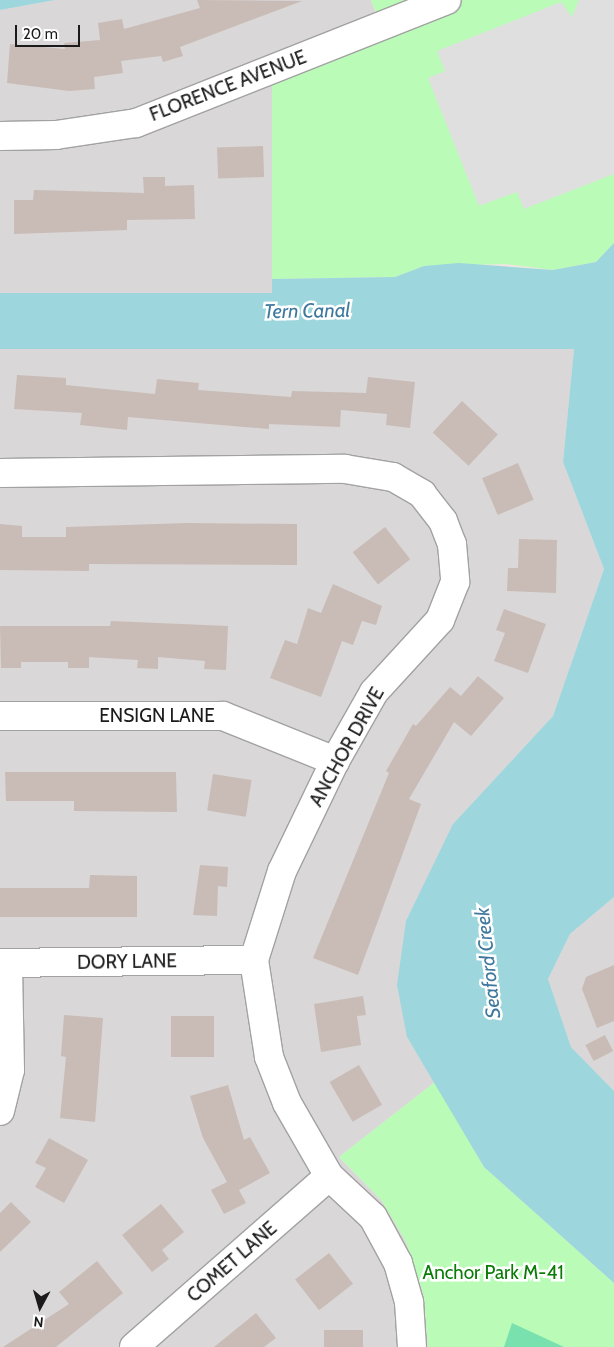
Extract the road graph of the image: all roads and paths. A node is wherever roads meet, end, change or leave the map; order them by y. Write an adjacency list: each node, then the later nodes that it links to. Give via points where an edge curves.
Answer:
1 (447, 0): 2 (street, FLORENCE AVENUE, via 136,123 56,135)
2 (0, 136)
3 (0, 473): 5 (street, ANCHOR DRIVE, via 345,469 394,477 422,494 443,521 452,544 455,582 440,620 374,692)
4 (0, 716): 5 (street, ENSIGN LANE, via 223,716)
5 (335, 761): 6 (street, ANCHOR DRIVE, via 282,871)
6 (254, 960): 7 (street, DORY LANE); 9 (street, ANCHOR DRIVE, via 269,1057 287,1103)
7 (4, 963): 8 (street, via 10,1070)
8 (0, 1111)
9 (329, 1176): 10 (street, COMET LANE); 11 (street, ANCHOR DRIVE, via 374,1217 398,1263 409,1302)
10 (134, 1347)
11 (412, 1347)

